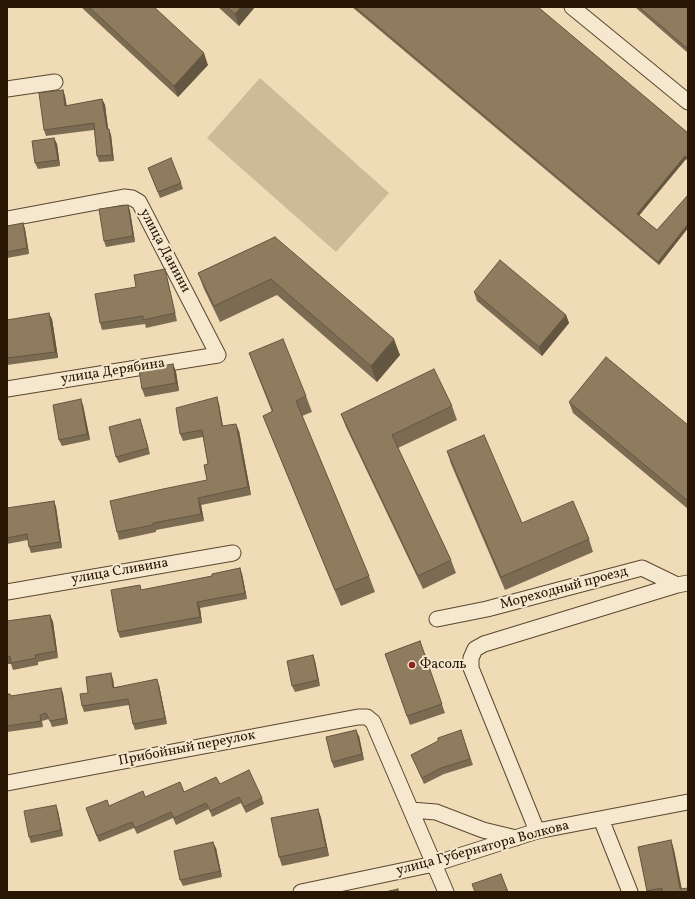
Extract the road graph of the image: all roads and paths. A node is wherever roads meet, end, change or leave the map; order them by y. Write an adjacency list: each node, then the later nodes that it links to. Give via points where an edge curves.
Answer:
1 (572, 7): 4 (street)
2 (55, 82): 3 (street)
3 (7, 89)
4 (688, 102)
5 (7, 218): 6 (street, улица Данини, via 124,197 139,202)
6 (218, 355): 7 (street, улица Дерябина)
7 (7, 389)
8 (233, 553): 10 (street, улица Сливина)
9 (682, 584): 11 (street, Мореходный проезд, via 642,568 487,609); 16 (street, via 484,644 475,649 471,658 471,668)
10 (7, 592)
11 (437, 619)
12 (7, 783): 14 (street, Прибойный переулок, via 367,717 374,722)
13 (688, 802): 15 (street, улица Губернатора Волкова)
14 (411, 810): 17 (street, via 436,812 483,830); 18 (street)
15 (601, 820): 16 (street, улица Губернатора Волкова); 21 (street)
16 (537, 831): 17 (street, улица Губернатора Волкова)
17 (517, 838): 18 (street, улица Губернатора Волкова)
18 (434, 864): 19 (street, улица Губернатора Волкова); 20 (street)
19 (301, 892)
20 (446, 892)
21 (630, 892)

